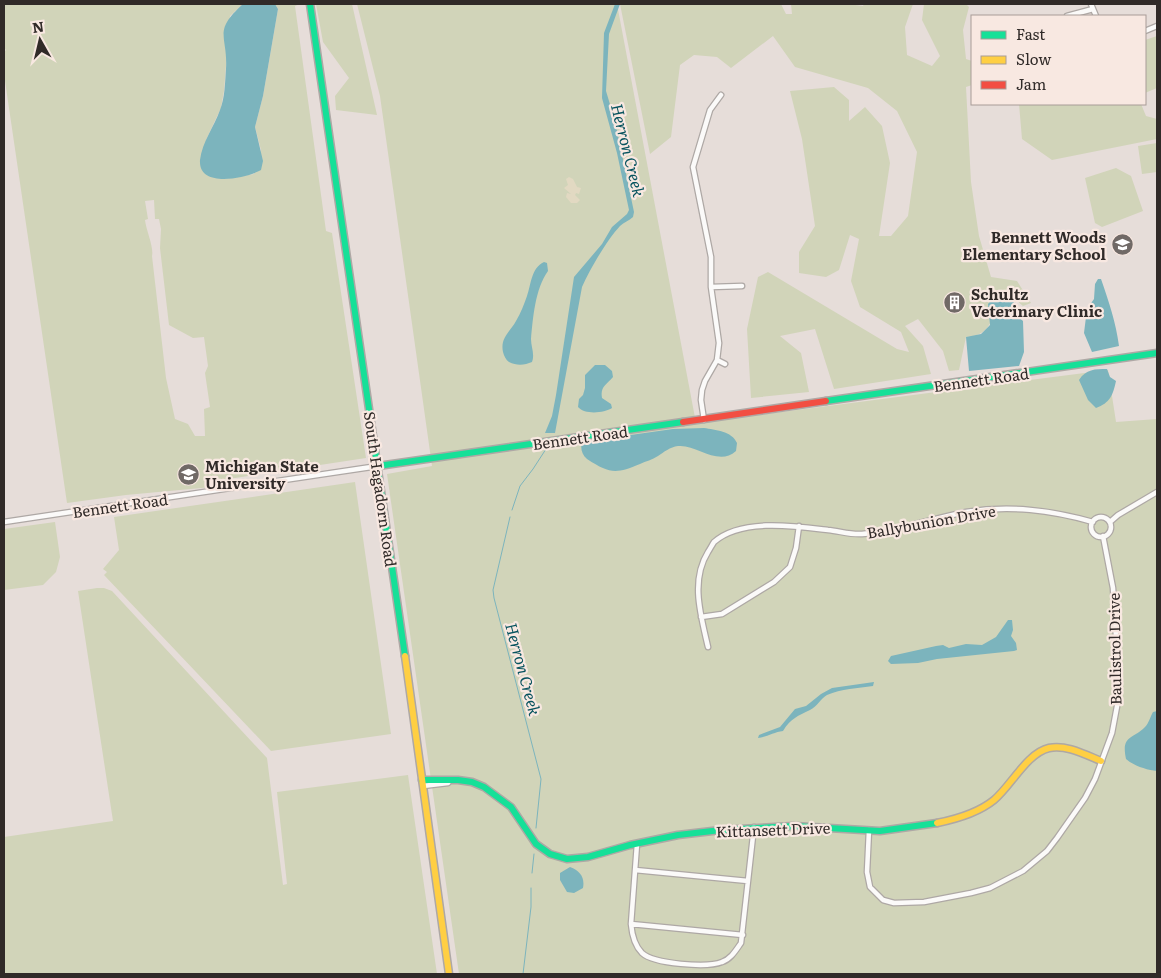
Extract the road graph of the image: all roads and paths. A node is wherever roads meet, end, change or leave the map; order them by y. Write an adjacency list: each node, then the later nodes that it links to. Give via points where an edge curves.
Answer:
1 (310, 4): 11 (street, South Hagadorn Road)
2 (1092, 6): 3 (street)
3 (1070, 15)
4 (720, 95): 6 (street, via 710,110 693,167 711,257)
5 (742, 286): 6 (street)
6 (712, 287): 8 (street, via 719,343)
7 (1157, 353): 10 (street, Bennett Road)
8 (717, 360): 9 (street); 10 (street, via 702,390)
9 (725, 364)
10 (704, 420): 11 (street, Bennett Road)
11 (378, 466): 13 (street, Bennett Road); 21 (street, South Hagadorn Road)
12 (1157, 492): 15 (street)
13 (4, 522)
14 (1092, 522): 15 (street, via 1102,517); 16 (street, Ballybunion Drive, via 1046,511 998,508 890,531 859,534); 17 (street, via 1093,532)
15 (1110, 522): 17 (street, via 1110,531)
16 (798, 526): 18 (street, via 790,566 774,582 722,614); 18 (street, Ballybunion Drive, via 752,526 732,531 714,543 703,561 697,585)
17 (1103, 536): 20 (street, Baulistrol Drive, via 1113,588 1118,701 1112,733)
18 (701, 617): 19 (street, Ballybunion Drive)
19 (708, 647)
20 (1101, 761): 23 (street, Kittansett Drive, via 1059,747 1049,748 1031,758 989,804 965,815 910,828); 23 (street, Baulistrol Drive, via 1085,798 1047,851 1023,871 990,888 924,902 883,900 870,887 867,872)
21 (423, 783): 24 (street, Kittansett Drive, via 445,778 477,783 492,791 510,806 538,848 560,858 588,857); 29 (street, South Hagadorn Road)
22 (754, 827): 23 (street, Kittansett Drive); 24 (street, Kittansett Drive); 26 (street)
23 (869, 830)
24 (637, 844): 25 (street)
25 (635, 870): 26 (street); 27 (street)
26 (748, 881): 28 (street)
27 (631, 924): 28 (street); 28 (street, via 637,948 658,961 708,965 723,962 741,943)
28 (743, 935)
29 (449, 974)

